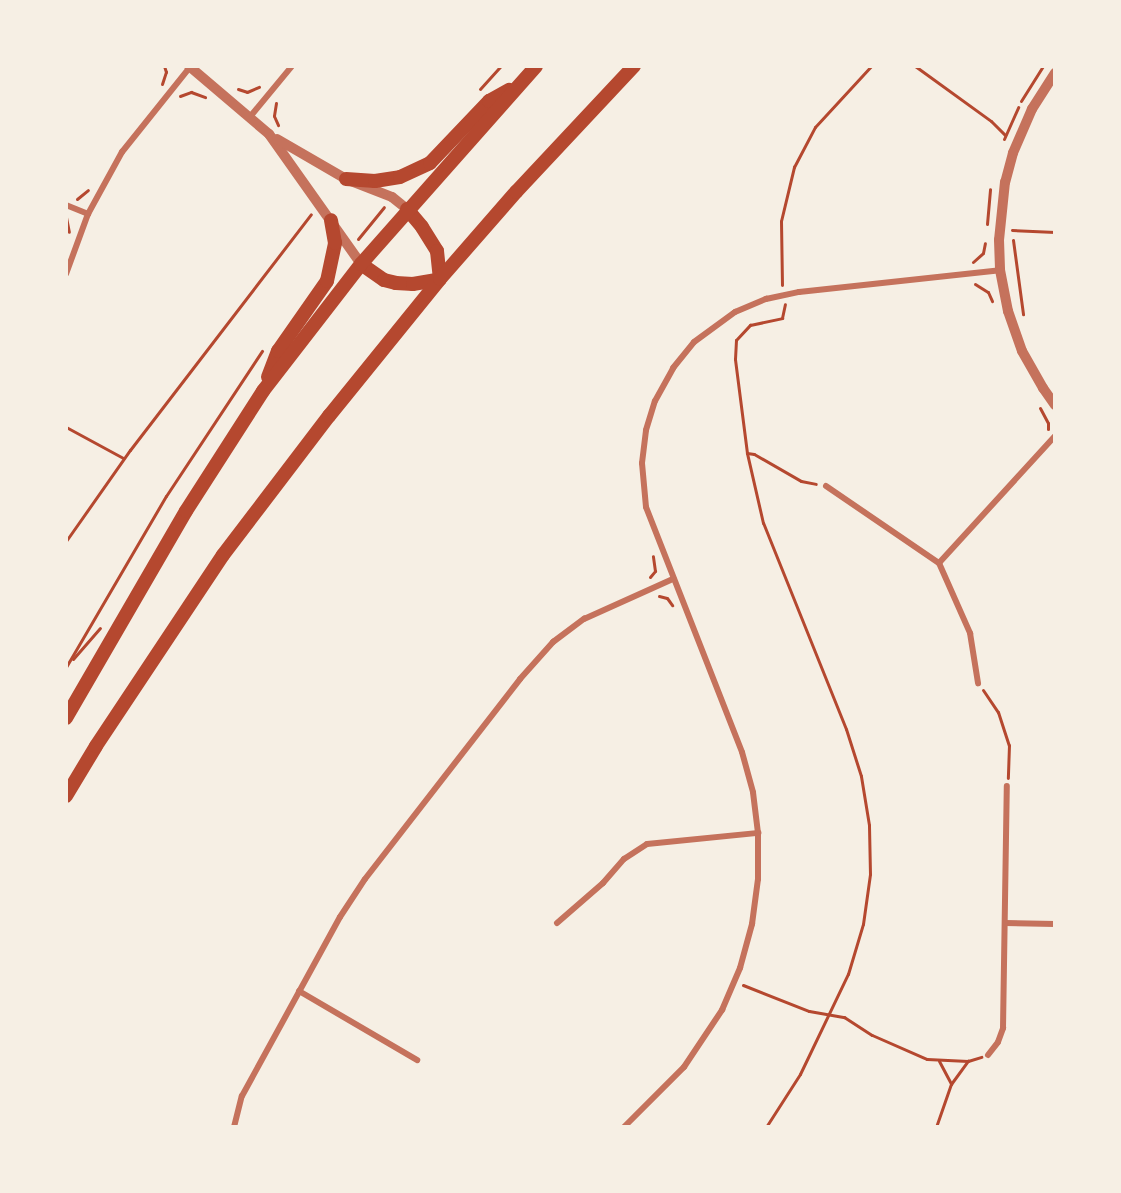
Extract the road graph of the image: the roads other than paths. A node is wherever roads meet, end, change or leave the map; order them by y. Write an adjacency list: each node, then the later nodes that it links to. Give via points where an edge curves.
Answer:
1 (189, 66): 7 (street); 12 (street, via 122,153)
2 (292, 66): 7 (street)
3 (536, 66): 6 (highway)
4 (634, 66): 17 (highway)
5 (1055, 73): 15 (street, via 1032,109 1013,153 999,230)
6 (516, 87): 9 (highway, via 489,100 430,163 400,177 375,181); 11 (highway)
7 (249, 118): 8 (street)
8 (269, 134): 9 (street); 13 (street)
9 (346, 179): 11 (street, via 392,197)
10 (66, 205): 12 (street)
11 (407, 209): 14 (highway); 17 (highway, via 437,251)
12 (88, 214): 16 (street)
13 (331, 220): 14 (street); 18 (highway, via 335,243 327,281 278,351)
14 (361, 264): 17 (highway, via 384,280 396,283); 18 (highway)
15 (1000, 270): 19 (street, via 1008,311 1022,351); 23 (street, via 783,296 735,312 700,337 673,368 650,413 642,463 644,497)
16 (66, 274)
17 (440, 279): 27 (highway, via 223,555)
18 (263, 391): 25 (highway, via 186,511)
19 (1055, 405)
20 (1055, 436): 22 (street)
21 (826, 486): 22 (street)
22 (939, 563): 24 (street, via 970,633)
23 (673, 579): 28 (street, via 742,752 753,792); 32 (street, via 584,619 539,656 365,879)
24 (978, 684)
25 (66, 718)
26 (1007, 786): 30 (street)
27 (66, 796)
28 (758, 833): 29 (street, via 647,844 624,859); 36 (street, via 758,879 752,924 734,981 710,1030 684,1067)
29 (557, 923)
30 (1005, 923): 31 (street); 33 (street, via 1003,1028)
31 (1055, 924)
32 (299, 991): 34 (street); 35 (street, via 242,1096)
33 (988, 1055)
34 (417, 1060)
35 (234, 1127)
36 (624, 1127)

